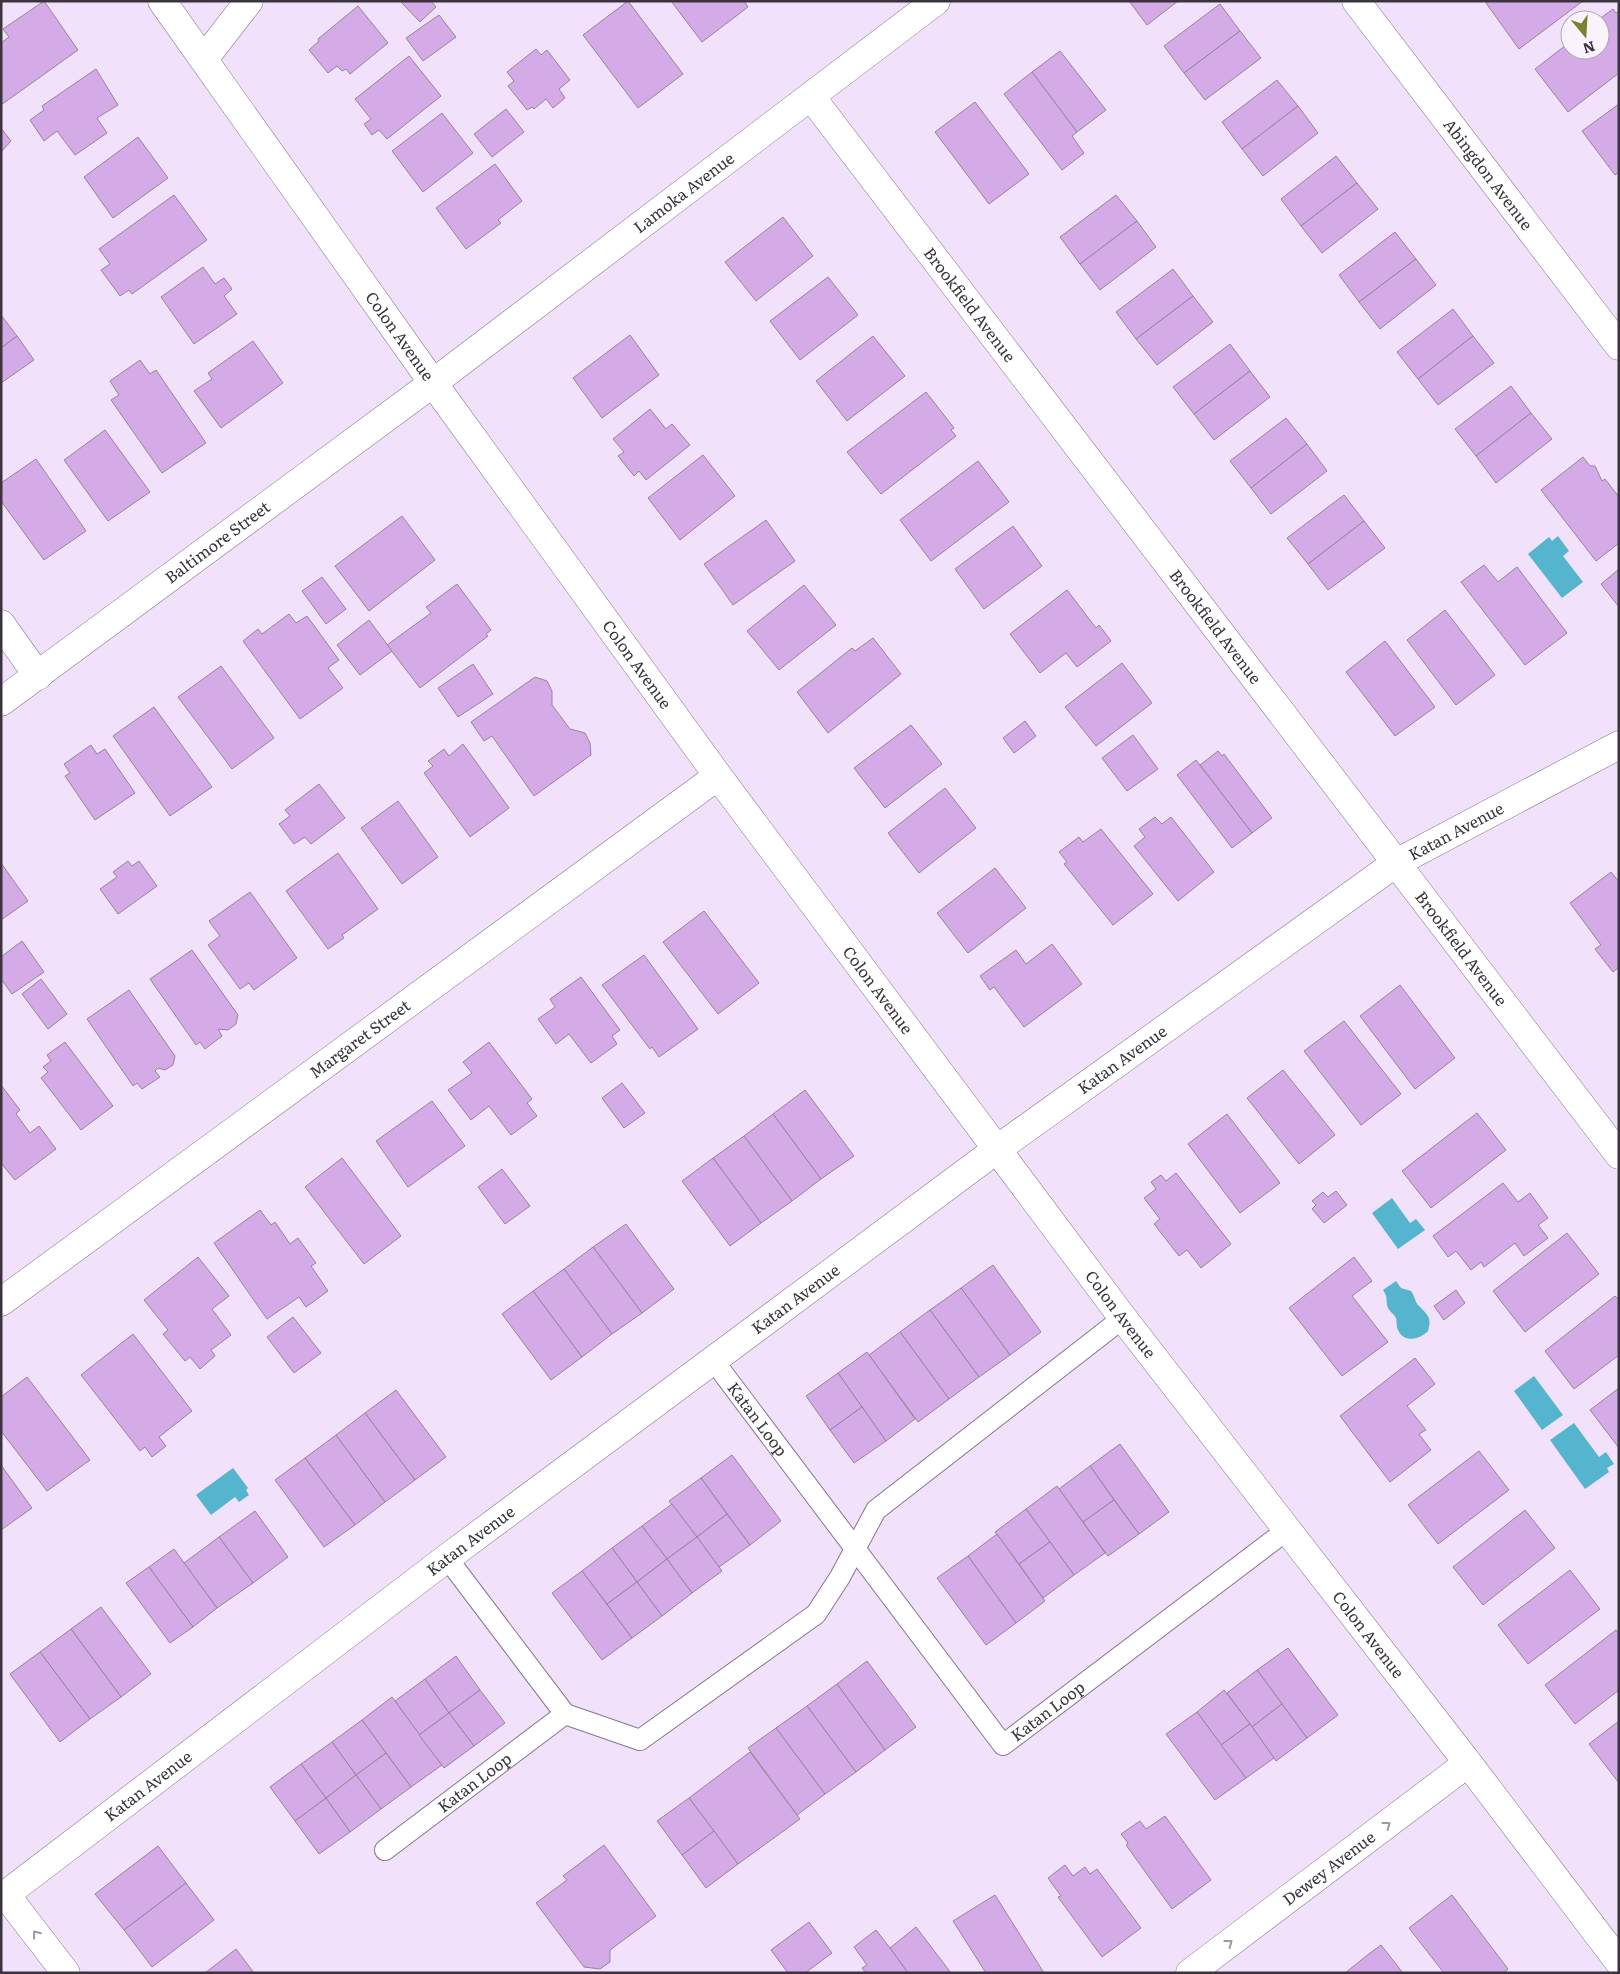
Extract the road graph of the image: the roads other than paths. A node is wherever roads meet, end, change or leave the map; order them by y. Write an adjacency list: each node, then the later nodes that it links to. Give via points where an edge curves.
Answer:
1 (162, 1): 5 (street, Colon Avenue)
2 (250, 1): 5 (street)
3 (936, 1): 6 (street, Lamoka Avenue)
4 (1356, 1): 7 (street, Abingdon Avenue)
5 (204, 60): 8 (street, Colon Avenue)
6 (812, 98): 8 (street, Lamoka Avenue); 14 (street, Brookfield Avenue)
7 (1619, 346)
8 (433, 383): 10 (street, Baltimore Street); 13 (street, Colon Avenue)
9 (1, 624): 10 (street)
10 (38, 676): 11 (street, Baltimore Street)
11 (1, 702)
12 (1619, 745): 14 (street, Katan Avenue)
13 (718, 776): 15 (street, Colon Avenue); 17 (street, Margaret Street)
14 (1396, 863): 15 (street, Katan Avenue); 16 (street, Brookfield Avenue)
15 (996, 1150): 18 (street, Colon Avenue); 19 (street, Katan Avenue)
16 (1619, 1155)
17 (1, 1302)
18 (1123, 1318): 20 (street, Colon Avenue); 21 (lane, via 876,1510)
19 (713, 1360): 21 (lane, Katan Loop); 22 (street, Katan Avenue)
20 (1287, 1530): 21 (lane, Katan Loop, via 1003,1745); 24 (street, Colon Avenue)
21 (855, 1548): 23 (lane, via 816,1614 640,1740)
22 (448, 1558): 23 (lane); 26 (street, Katan Avenue)
23 (565, 1714): 25 (lane, Katan Loop)
24 (1468, 1764): 27 (street, Colon Avenue); 29 (street, Dewey Avenue, one-way to 24)
25 (385, 1850)
26 (4, 1896): 28 (street, one-way to 26)
27 (1619, 1962)
28 (66, 1973)
29 (1190, 1973)

